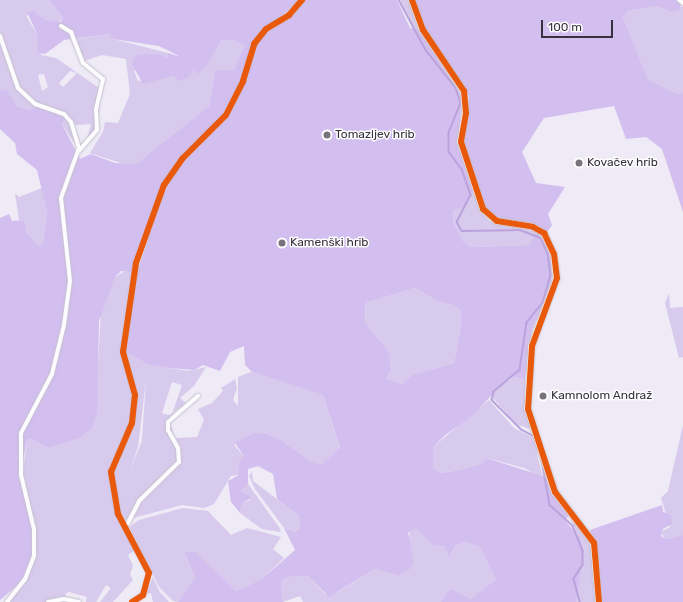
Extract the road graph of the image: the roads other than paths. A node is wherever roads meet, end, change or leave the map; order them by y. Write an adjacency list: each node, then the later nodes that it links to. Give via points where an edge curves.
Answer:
1 (302, 0): 13 (street, via 289,15 266,29 254,44 243,81 226,115 182,160 164,185 136,263 123,352 134,394 132,423 111,472 118,514 150,572 143,595)
2 (412, 0): 14 (street, via 423,30 464,91 466,113 461,142 483,209 496,221 533,227 544,233 554,254 557,278 532,346 528,409 555,492 594,543)
3 (679, 0): 4 (street)
4 (683, 3)
5 (61, 26): 7 (street, via 71,32 83,63 103,79 96,110 96,130)
6 (0, 36): 7 (street, via 18,88 35,104 64,114 71,122 78,138)
7 (78, 152): 10 (street, via 61,198 70,281 64,325 52,374 21,433 21,475 34,529 34,556 25,579)
8 (198, 396): 9 (street, via 169,418 168,430 178,448 179,462 139,501)
9 (128, 523)
10 (7, 602)
11 (48, 602): 12 (street, via 64,599)
12 (79, 602)
13 (132, 602)
14 (599, 602)

